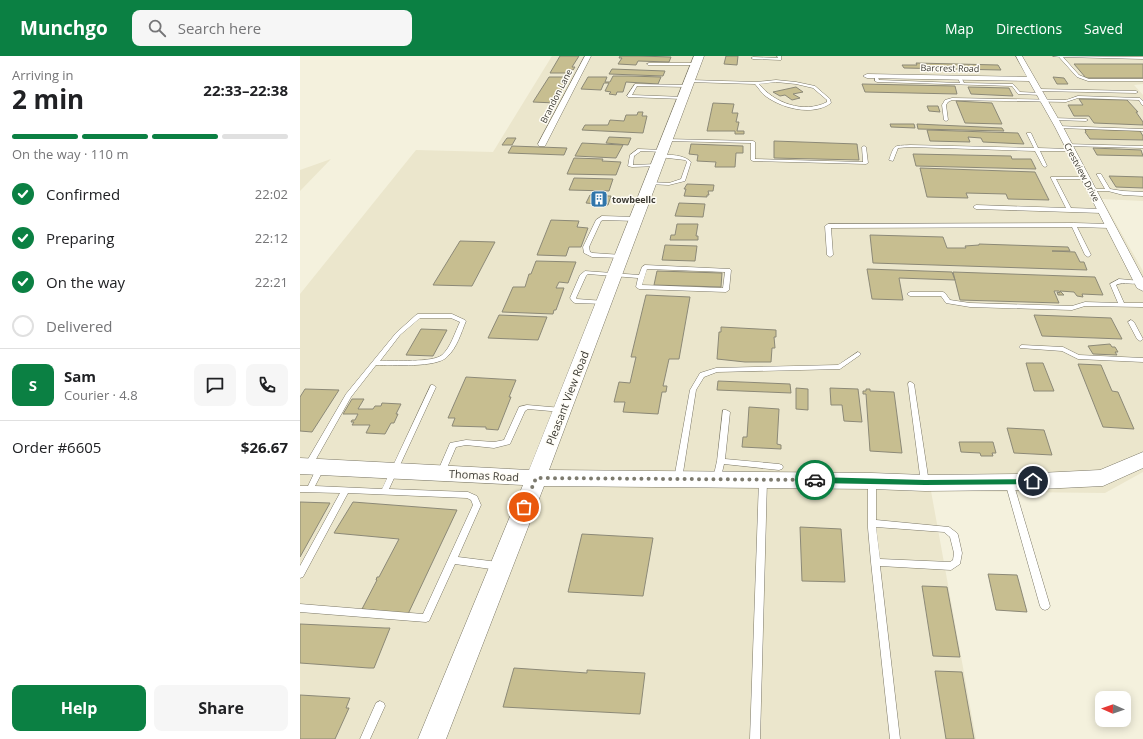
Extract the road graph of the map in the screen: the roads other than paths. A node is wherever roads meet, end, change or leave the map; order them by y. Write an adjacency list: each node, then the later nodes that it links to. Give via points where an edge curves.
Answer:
1 (588, 56): 25 (street, Brandon Lane)
2 (675, 56): 9 (lane)
3 (779, 56): 7 (lane, via 780,59)
4 (1019, 56): 13 (street, Crestview Drive)
5 (1055, 56): 6 (lane)
6 (1061, 57): 8 (lane); 14 (lane, via 1082,78 1089,80)
7 (753, 58)
8 (1143, 58)
9 (672, 63): 10 (lane); 12 (lane)
10 (649, 64)
11 (867, 76): 15 (street, Barcrest Road)
12 (691, 77): 12 (lane, via 629,96 636,85); 16 (lane); 30 (main road, Pleasant View Road)
13 (1033, 79): 15 (street, Barcrest Road); 18 (street, Crestview Drive)
14 (1143, 80)
15 (961, 81): 18 (lane, via 1013,85 1019,93)
16 (756, 83): 16 (lane, via 776,81 814,87 830,103 810,108 789,106 764,93)
17 (1136, 92): 18 (lane)
18 (1041, 95): 19 (lane, via 1066,101 1078,97 1140,99); 20 (lane, via 952,99 944,105); 22 (street, Crestview Drive)
19 (1143, 104)
20 (946, 120)
21 (1086, 120): 22 (lane)
22 (1056, 123): 23 (lane); 27 (street, Crestview Drive)
23 (1143, 130)
24 (1029, 134): 29 (lane)
25 (542, 144)
26 (864, 147): 30 (lane, via 866,163 753,160 754,142)
27 (1068, 147): 28 (lane); 29 (lane); 34 (street, Crestview Drive)
28 (1143, 147)
29 (1037, 149): 31 (lane, via 896,147); 32 (lane)
30 (662, 153): 30 (lane, via 640,150 632,155 630,164); 35 (main road, Pleasant View Road); 35 (lane, via 686,158 689,162 683,180 669,184)
31 (890, 160)
32 (1045, 166)
33 (1100, 175): 37 (lane)
34 (1085, 178): 36 (street, Crestview Drive); 40 (lane, via 1053,178)
35 (650, 183): 42 (main road, Pleasant View Road)
36 (1091, 190): 37 (lane); 41 (street, Crestview Drive)
37 (1108, 190): 38 (lane)
38 (1143, 194)
39 (976, 208): 40 (lane)
40 (1069, 210): 41 (lane)
41 (1102, 211): 44 (street, Crestview Drive)
42 (636, 219): 47 (main road, Pleasant View Road); 47 (lane, via 602,218 586,248 588,253)
43 (1074, 225): 44 (lane); 45 (lane, via 828,226); 46 (lane)
44 (1110, 226): 50 (street, Crestview Drive)
45 (830, 255)
46 (1088, 255)
47 (622, 257): 48 (main road, Pleasant View Road)
48 (615, 275): 49 (lane); 52 (main road, Pleasant View Road); 52 (lane, via 587,272 583,275 573,298 575,301)
49 (641, 277): 49 (lane, via 639,287 726,290 728,270 645,267)
50 (1141, 285): 53 (lane, via 1119,281 1113,284)
51 (910, 294): 53 (lane, via 943,294 948,302 970,305 1072,308 1085,304)
52 (604, 303): 63 (main road, Pleasant View Road)
53 (1122, 305): 54 (lane)
54 (1143, 305)
55 (1131, 322): 56 (lane)
56 (1142, 341)
57 (1022, 347): 59 (lane, via 1063,349 1078,357)
58 (858, 354): 72 (lane, via 840,367 716,370 702,375 693,390)
59 (1143, 360)
60 (376, 363): 60 (lane, via 398,334 418,316 452,316 463,321 453,344 443,358 430,362); 66 (lane, via 348,396)
61 (911, 384): 75 (lane)
62 (433, 387): 68 (lane)
63 (562, 410): 69 (lane, via 527,407 522,409 507,442 501,445 460,442 453,445); 71 (main road, Pleasant View Road)
64 (726, 412): 67 (lane)
65 (1143, 459): 74 (main road, Thomas Road, via 1103,478)
66 (310, 466): 68 (main road, Thomas Road); 77 (lane)
67 (719, 470): 70 (main road, Thomas Road); 72 (main road, Thomas Road)
68 (395, 471): 69 (main road, Thomas Road); 79 (lane)
69 (441, 473): 71 (main road, Thomas Road)
70 (771, 473): 73 (main road, Thomas Road); 90 (lane)
71 (536, 478): 72 (main road, Thomas Road); 83 (main road, Pleasant View Road)
72 (678, 479)
73 (872, 481): 75 (main road, Thomas Road); 80 (lane)
74 (1009, 482): 75 (main road, Thomas Road); 85 (lane)
75 (925, 483)
76 (300, 489): 77 (lane)
77 (310, 489): 78 (lane)
78 (345, 491): 79 (lane); 84 (lane)
79 (384, 492): 81 (lane, via 468,495 474,498 477,505)
80 (872, 523): 82 (lane); 82 (lane, via 946,529 954,536 958,552 957,562 951,566)
81 (453, 560): 83 (lane); 86 (lane, via 426,618)
82 (875, 562): 91 (lane)
83 (501, 566): 89 (main road, Pleasant View Road)
84 (300, 574)
85 (1045, 606)
86 (300, 608)
87 (380, 706): 88 (lane)
88 (365, 739)
89 (432, 739)
90 (755, 739)
91 (895, 739)

